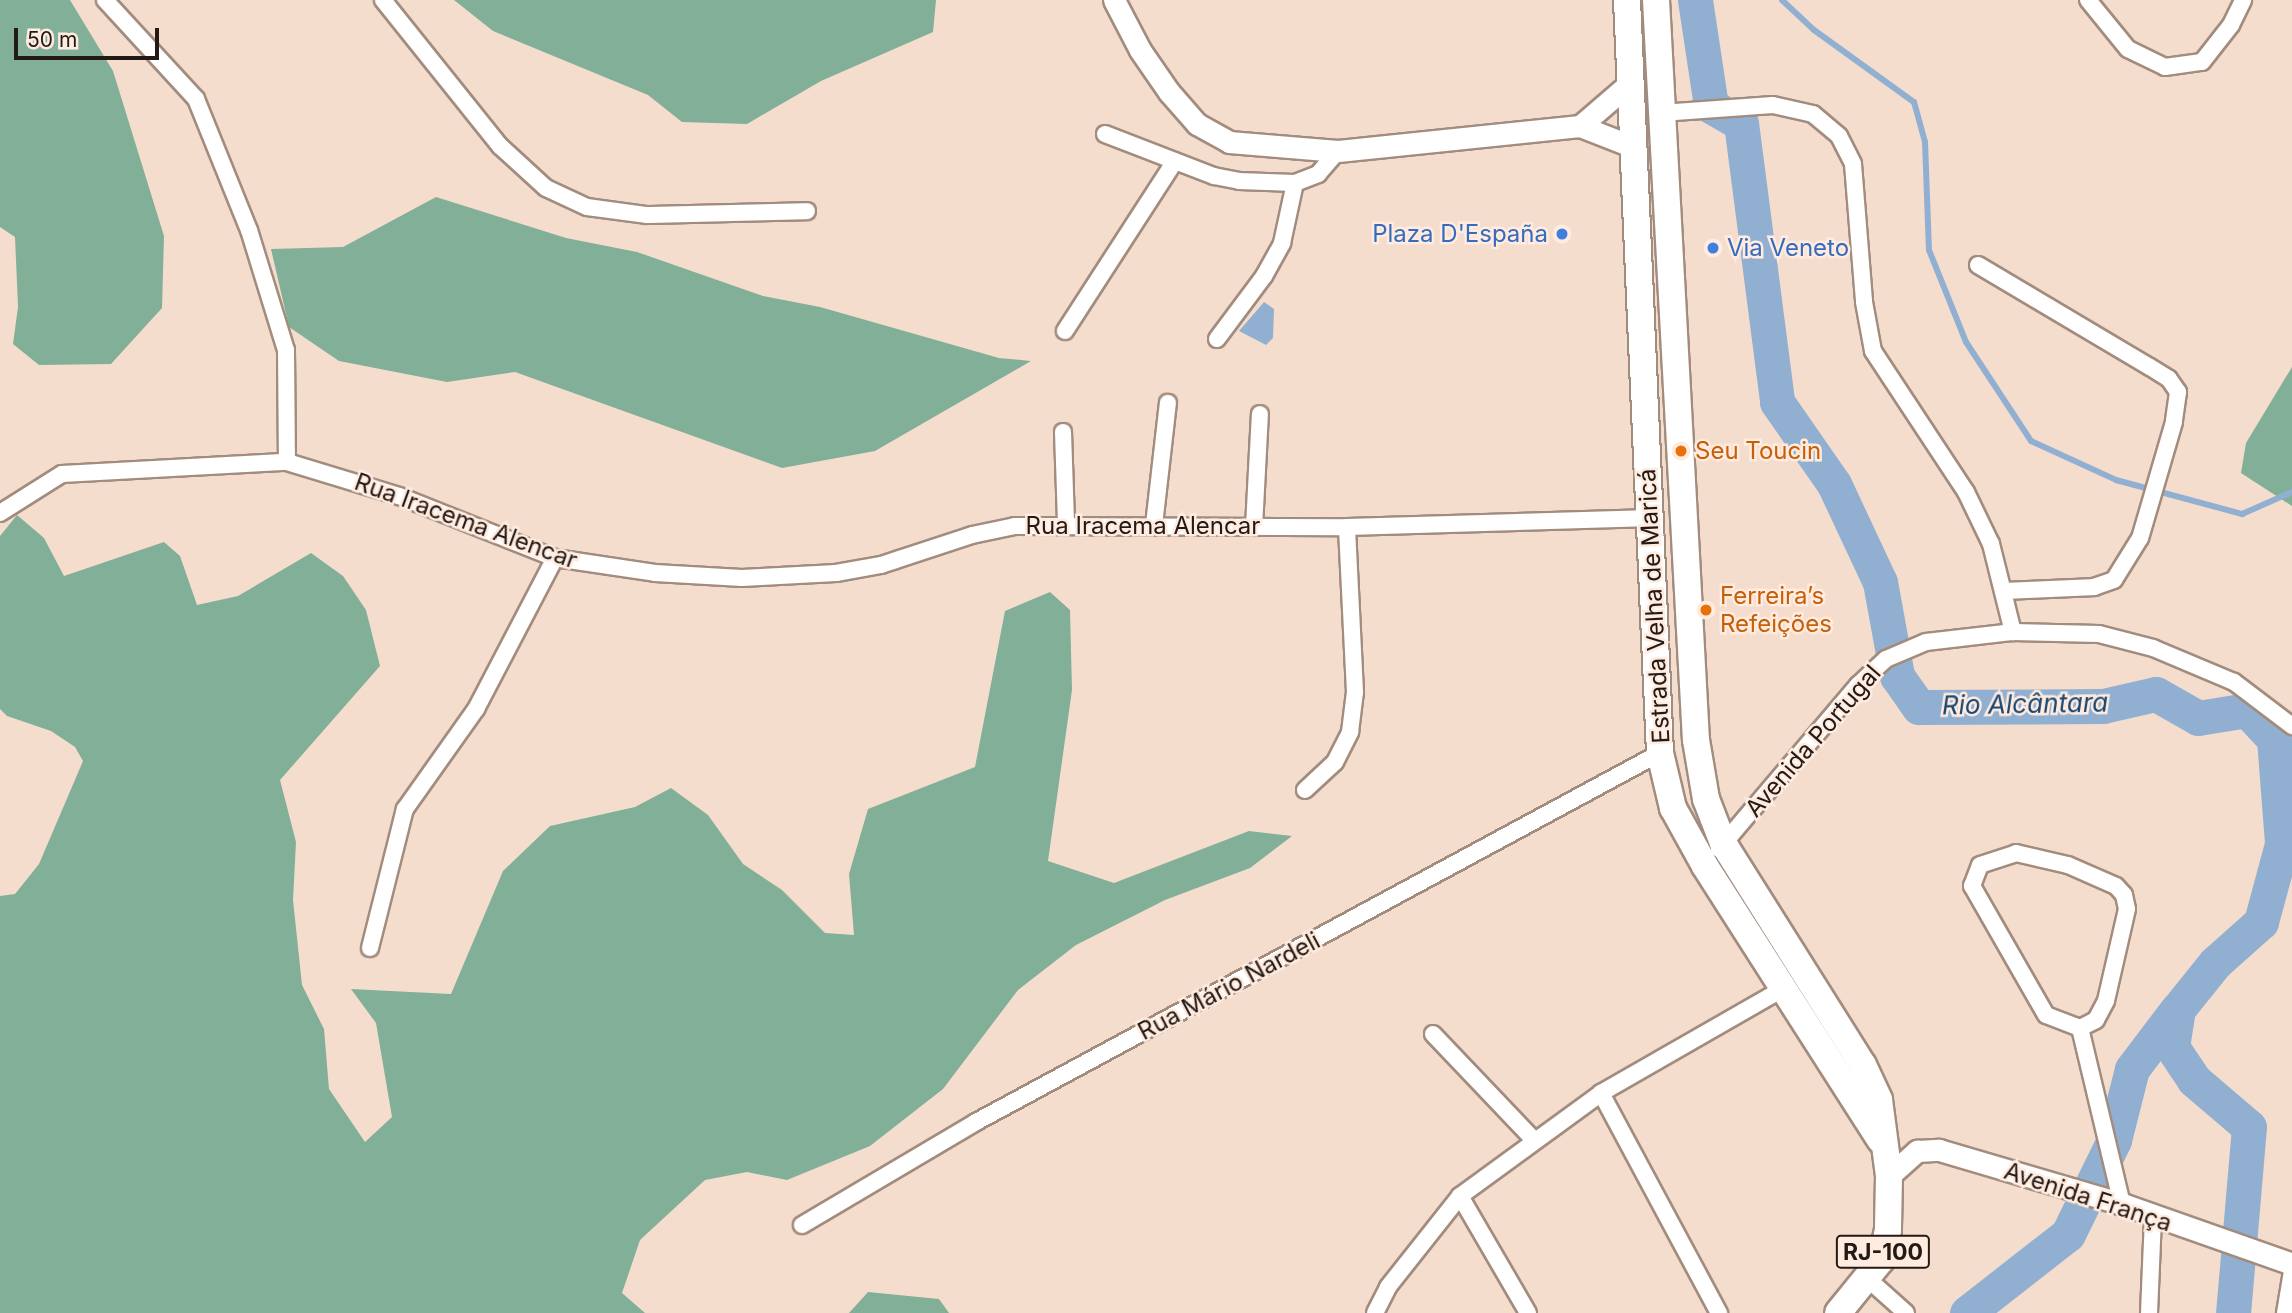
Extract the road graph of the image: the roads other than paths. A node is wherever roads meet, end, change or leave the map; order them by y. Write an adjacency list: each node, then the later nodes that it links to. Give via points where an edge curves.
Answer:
1 (105, 0): 23 (street, via 196,99 249,230 286,350)
2 (383, 0): 16 (street, via 500,146 546,188 587,207 647,215)
3 (1114, 0): 13 (street, via 1140,50 1197,124 1229,142)
4 (1627, 0): 8 (main road, Estrada Velha de Maricá)
5 (1656, 0): 9 (main road, Estrada Velha de Maricá / RJ-100)
6 (2088, 0): 7 (street, via 2129,49 2165,67 2202,62 2231,25)
7 (2243, 0)
8 (1630, 83): 10 (street); 12 (main road, Estrada Velha de Maricá)
9 (1661, 113): 31 (street, via 1746,104 1812,114 1839,136 1853,164 1872,351 1966,492 1991,544); 36 (main road, Estrada Velha de Maricá / RJ-100, via 1696,740 1706,799)
10 (1580, 126): 12 (street); 13 (street)
11 (1105, 134): 14 (street)
12 (1631, 146): 25 (main road, Estrada Velha de Maricá, via 1638,346)
13 (1338, 151): 15 (street, via 1318,174)
14 (1175, 161): 15 (street, via 1226,178); 18 (street)
15 (1295, 183): 19 (street, via 1282,243 1264,276)
16 (807, 211)
17 (1978, 265): 31 (street, via 2169,379 2178,392 2150,508 2132,555 2114,580 2094,587)
18 (1065, 331)
19 (1217, 339)
20 (1168, 403): 27 (street)
21 (1260, 414): 28 (street)
22 (1063, 432): 26 (street)
23 (287, 462): 24 (street, Rua Iracema Alencar, via 62,474); 30 (street, Rua Iracema Alencar, via 399,496)
24 (0, 514)
25 (1652, 518): 29 (street, Rua Iracema Alencar); 34 (main road, Estrada Velha de Maricá)
26 (1066, 523): 27 (street, Rua Iracema Alencar); 30 (street, Rua Iracema Alencar, via 1015,526 881,565 793,577 655,573)
27 (1154, 525): 28 (street, Rua Iracema Alencar)
28 (1254, 527): 29 (street, Rua Iracema Alencar)
29 (1347, 527): 35 (street, via 1355,692 1350,732 1335,762)
30 (555, 558): 38 (street, via 476,709 405,809)
31 (2006, 591): 32 (street)
32 (2013, 632): 33 (street, Avenida Portugal, via 2099,634 2152,648 2234,682); 36 (street, Avenida Portugal, via 1926,642 1886,659 1858,685)
33 (2292, 726)
34 (1660, 753): 37 (main road, Estrada Velha de Maricá, via 1673,808); 48 (street, Rua Mário Nardeli, via 976,1122)
35 (1305, 790)
36 (1723, 843): 37 (street, Avenida Portugal); 44 (main road, Estrada Velha de Maricá / RJ-100, via 1873,1084)
37 (1705, 866): 39 (main road, Estrada Velha de Maricá)
38 (370, 948)
39 (1786, 987): 42 (street); 44 (main road, Estrada Velha de Maricá)
40 (2080, 1028): 40 (street, via 2046,1015 1972,886 1980,865 1996,856 2032,855 2068,865 2116,886 2124,895 2127,909 2106,1001 2096,1020); 46 (street)
41 (1433, 1034): 43 (street)
42 (1601, 1093): 43 (street); 54 (street)
43 (1534, 1140): 45 (street)
44 (1888, 1163): 46 (street, Avenida França, via 1917,1151 1939,1150); 51 (main road, Estrada Velha de Maricá / RJ-100, via 1888,1230 1881,1260)
45 (1460, 1196): 52 (street, via 1396,1276); 53 (street)
46 (2122, 1204): 47 (street, Avenida França)
47 (2153, 1217): 49 (street, Avenida França); 57 (street)
48 (802, 1225)
49 (2292, 1264)
50 (2292, 1271): 58 (street)
51 (1868, 1279): 55 (main road, Estrada Velha de Maricá / RJ-100); 56 (street)
52 (1375, 1313)
53 (1528, 1313)
54 (1719, 1313)
55 (1838, 1313)
56 (1906, 1313)
57 (2149, 1313)
58 (2285, 1313)

